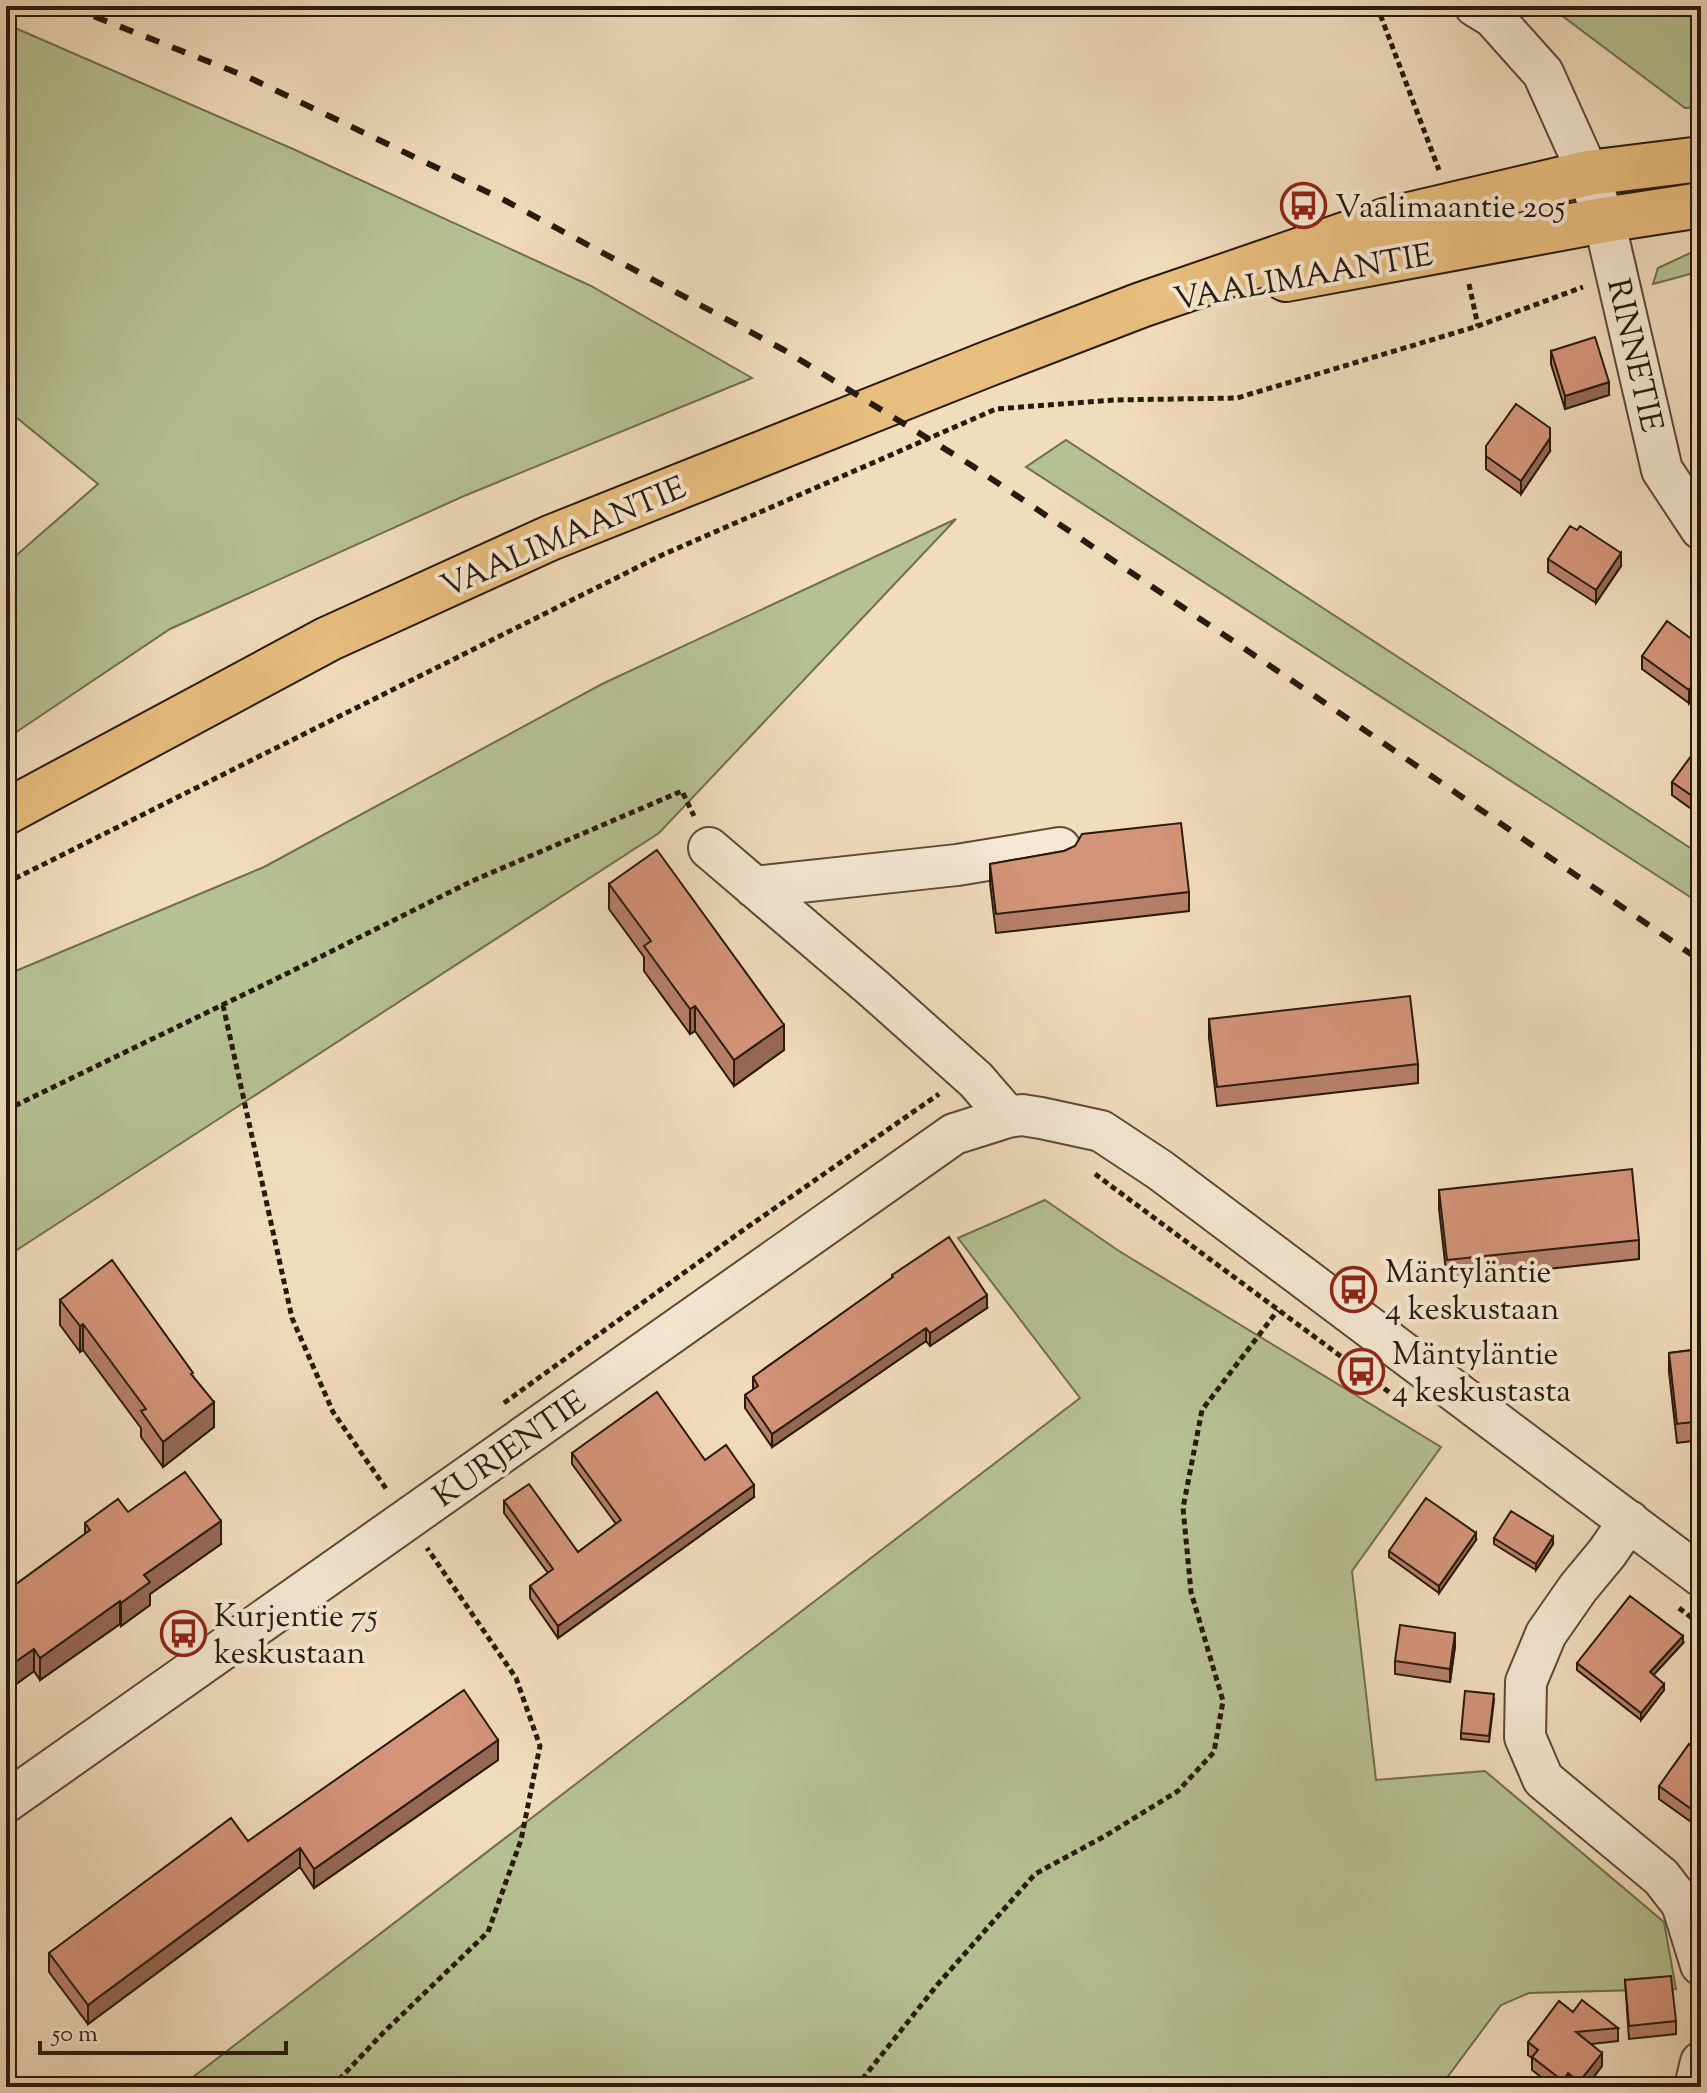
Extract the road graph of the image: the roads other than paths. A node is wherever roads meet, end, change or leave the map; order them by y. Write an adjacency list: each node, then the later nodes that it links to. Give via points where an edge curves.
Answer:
1 (1475, 6): 3 (street, RINNETIE, via 1493,17 1543,73)
2 (1701, 159): 3 (main road, VAALIMAANTIE)
3 (1588, 173): 5 (street, RINNETIE); 6 (main road, VAALIMAANTIE)
4 (1701, 205): 5 (main road, VAALIMAANTIE)
5 (1604, 220): 6 (main road, VAALIMAANTIE); 7 (street, RINNETIE, via 1662,470)
6 (1457, 226): 8 (main road, VAALIMAANTIE, via 1141,305 550,538 328,639)
7 (1701, 529)
8 (6, 812)
9 (709, 848): 11 (street)
10 (1060, 848): 11 (street)
11 (754, 887): 12 (street)
12 (1015, 1116): 13 (street, via 1101,1131); 15 (street, KURJENTIE, via 954,1134)
13 (1629, 1521): 14 (street); 16 (street, via 1546,1634 1526,1682 1525,1737 1543,1779 1661,1877 1682,1904)
14 (1701, 1576)
15 (6, 1802)
16 (1701, 1965)
17 (1701, 2062): 18 (street)
18 (1695, 2087)

